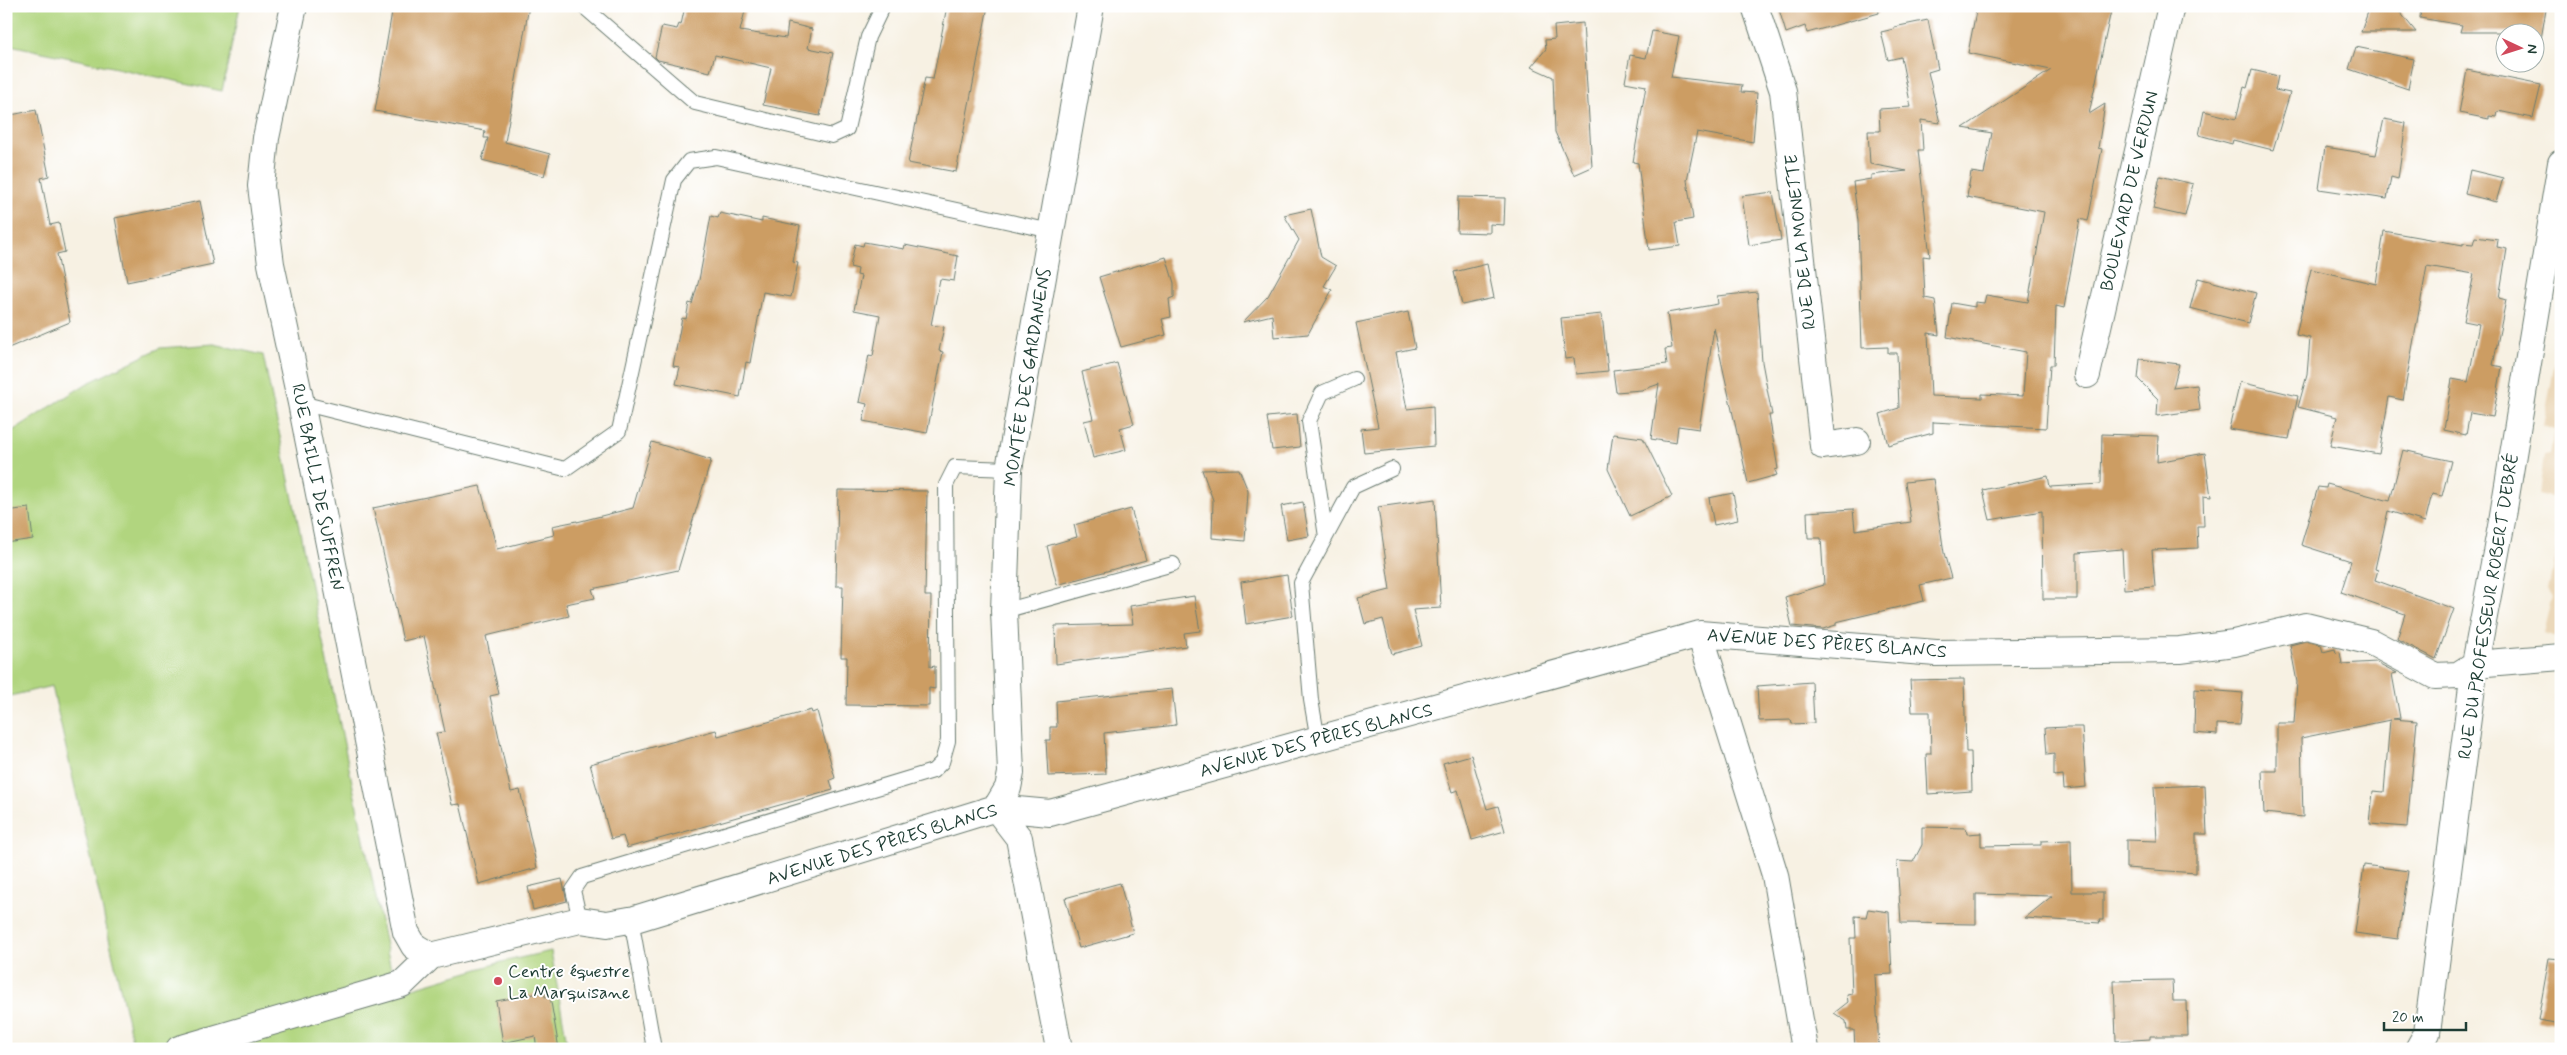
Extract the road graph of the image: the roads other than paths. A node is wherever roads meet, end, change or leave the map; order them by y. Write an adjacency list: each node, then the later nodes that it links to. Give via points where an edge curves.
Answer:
1 (294, 6): 11 (street, RUE BAILLI DE SUFFREN, via 266,138 261,186 271,264)
2 (583, 6): 3 (lane, via 695,103 832,136 847,129 868,37)
3 (884, 6)
4 (1092, 6): 8 (street, MONTÉE DES GARDANENS)
5 (1755, 6): 12 (street, RUE DE LA MONETTE, via 1783,91 1823,446)
6 (2171, 6): 9 (street, BOULEVARD DE VERDUN)
7 (2561, 163): 20 (street, RUE DU PROFESSEUR ROBERT DEBRÉ)
8 (1051, 230): 11 (lane, via 716,157 689,161 674,180 619,431 565,469); 13 (street, MONTÉE DES GARDANENS)
9 (2087, 375)
10 (1354, 379): 15 (lane, via 1322,393 1309,421)
11 (302, 403): 25 (street, RUE BAILLI DE SUFFREN, via 406,932 414,946)
12 (1857, 442)
13 (1009, 469): 17 (street, MONTÉE DES GARDANENS); 24 (lane, via 955,467 946,485 948,741 942,762 933,771 582,877 574,890)
14 (1392, 469): 15 (lane, via 1353,487)
15 (1326, 537): 21 (lane, via 1301,583)
16 (1173, 564): 17 (lane)
17 (1004, 612): 22 (street, MONTÉE DES GARDANENS, via 1011,773 1008,788)
18 (1700, 634): 20 (street, AVENUE DES PÈRES BLANCS, via 1936,652 2180,650 2306,626 2371,642 2434,676 2458,675); 21 (street, AVENUE DES PÈRES BLANCS); 29 (street, via 1775,875)
19 (2561, 657): 20 (street)
20 (2475, 664): 30 (street, RUE DU PROFESSEUR ROBERT DEBRÉ, via 2427,1033)
21 (1318, 740): 22 (street, AVENUE DES PÈRES BLANCS, via 1050,813)
22 (996, 808): 23 (street, AVENUE DES PÈRES BLANCS); 28 (street, via 1019,838)
23 (635, 919): 24 (street, AVENUE DES PÈRES BLANCS, via 607,924); 27 (lane, via 633,930)
24 (580, 920): 25 (street, AVENUE DES PÈRES BLANCS)
25 (431, 956): 26 (street, via 402,984)
26 (179, 1049)
27 (654, 1049)
28 (1060, 1049)
29 (1805, 1049)
30 (2418, 1049)

